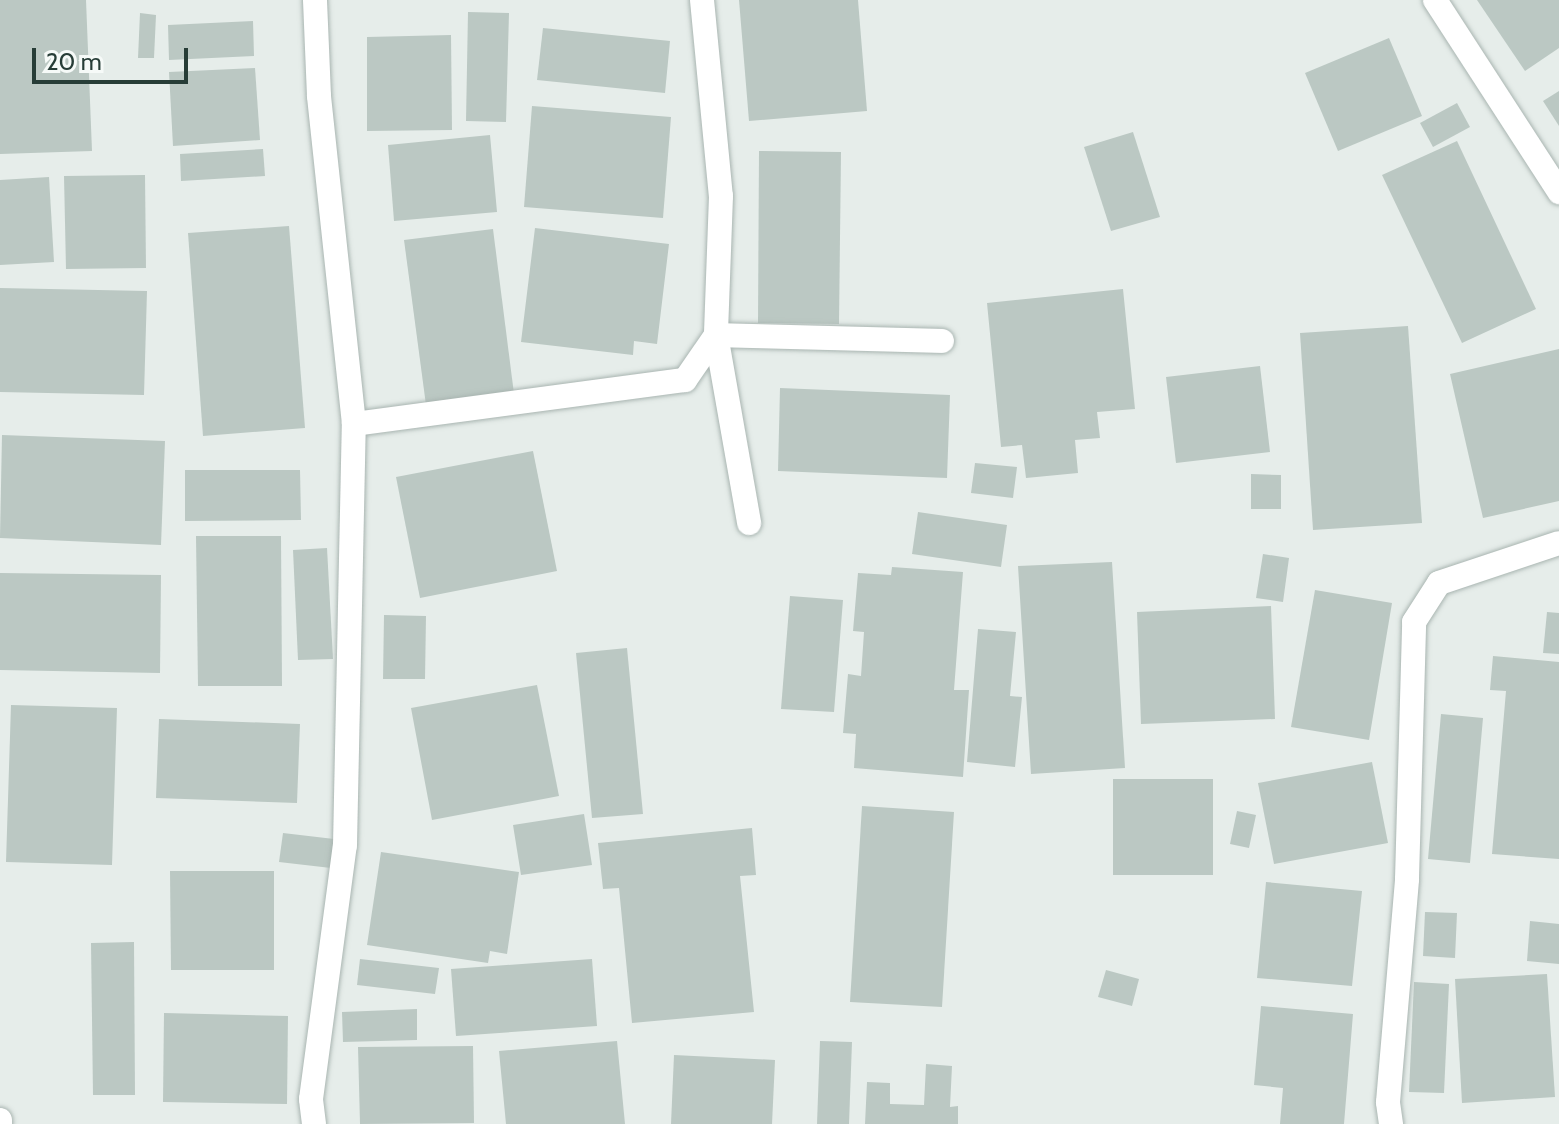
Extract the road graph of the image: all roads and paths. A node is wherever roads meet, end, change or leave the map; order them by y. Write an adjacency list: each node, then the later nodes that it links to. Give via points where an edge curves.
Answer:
1 (315, 0): 7 (street, via 319,96)
2 (702, 0): 5 (street, via 721,196)
3 (1435, 0): 4 (street)
4 (1559, 192)
5 (716, 335): 6 (street); 7 (street, via 685,380); 8 (street)
6 (942, 341)
7 (354, 424): 10 (street, via 345,845 311,1099)
8 (749, 523)
9 (1559, 544): 11 (street, via 1439,583 1414,622 1407,879 1388,1102)
10 (314, 1124)
11 (1391, 1124)

